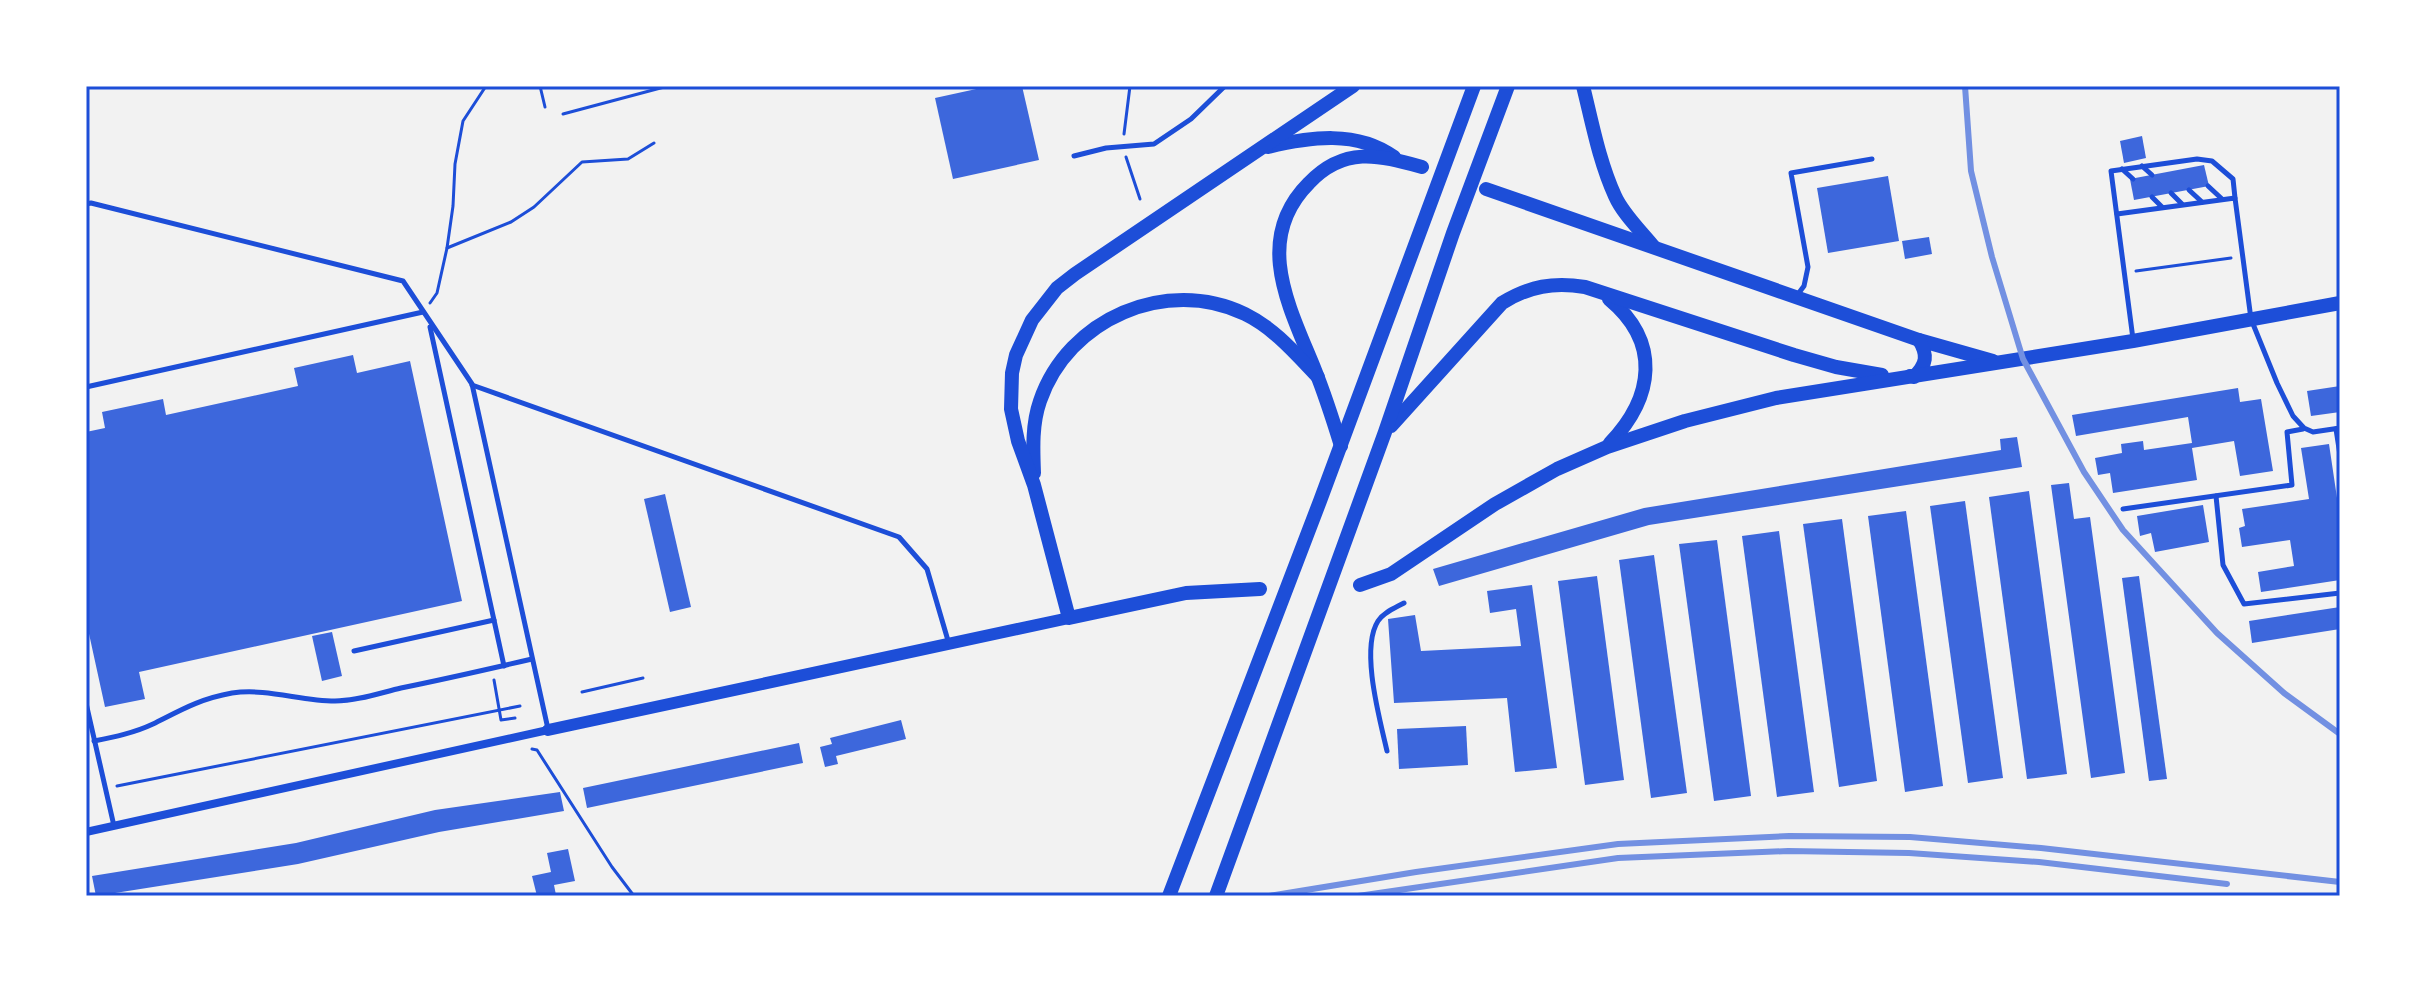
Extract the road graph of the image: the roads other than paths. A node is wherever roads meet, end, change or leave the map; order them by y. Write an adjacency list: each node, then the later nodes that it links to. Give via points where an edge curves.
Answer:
1 (1225, 86): 7 (lane, via 1154,144)
2 (1353, 86): 6 (main road)
3 (1474, 86): 48 (main road)
4 (1508, 86): 47 (main road)
5 (1583, 86): 31 (main road, via 1615,197)
6 (1256, 150): 9 (main road, via 1337,138 1366,142); 51 (main road, via 1075,274 1032,320 1016,355 1011,409)
7 (1074, 156)
8 (1872, 159): 33 (lane, via 1791,173 1808,267)
9 (1399, 161): 13 (main road); 41 (main road, via 1364,155 1338,161 1311,180 1285,215 1280,272)
10 (2182, 161): 11 (lane); 14 (lane); 24 (lane, via 2212,161 2233,179)
11 (2162, 163): 12 (lane); 16 (lane)
12 (2142, 166): 15 (lane); 17 (lane)
13 (1422, 167)
14 (2189, 168)
15 (2122, 169): 18 (lane); 30 (lane, via 2111,171)
16 (2170, 171)
17 (2152, 175)
18 (2133, 179)
19 (2208, 186): 25 (lane)
20 (1486, 189): 31 (main road)
21 (2189, 190): 26 (lane)
22 (2171, 193): 28 (lane)
23 (2152, 197): 29 (lane)
24 (2235, 198): 25 (lane); 36 (lane)
25 (2222, 200): 26 (lane)
26 (2203, 203): 28 (lane)
27 (86, 204): 35 (lane, via 403,281)
28 (2183, 205): 29 (lane)
29 (2163, 208): 30 (lane)
30 (2117, 214): 39 (lane)
31 (1656, 249): 33 (main road)
32 (1602, 293): 42 (main road, via 1836,367); 47 (main road, via 1543,285 1502,303); 49 (main road, via 1629,319 1646,368 1642,399)
33 (1795, 297): 38 (main road)
34 (2340, 303): 36 (main road)
35 (423, 312): 37 (lane); 44 (lane)
36 (2251, 319): 39 (main road); 45 (lane, via 2293,416)
37 (429, 321): 43 (lane); 59 (lane)
38 (1919, 340): 40 (main road); 42 (main road, via 1925,361)
39 (2133, 341): 40 (main road)
40 (1999, 363): 42 (main road)
41 (1318, 377): 48 (main road); 51 (main road, via 1271,330 1222,305 1172,299 1124,311 1077,341 1044,391 1034,430)
42 (1914, 377): 49 (main road, via 1776,398)
43 (472, 384): 60 (lane, via 899,537 927,569); 62 (lane)
44 (86, 387)
45 (2304, 428): 46 (lane); 52 (lane, via 2287,432 2292,485)
46 (2338, 428): 50 (lane)
47 (1385, 432): 71 (main road)
48 (1341, 446): 70 (main road)
49 (1607, 447): 54 (main road, via 1531,482 1391,574)
50 (2340, 455)
51 (1034, 485): 58 (main road)
52 (2216, 496): 53 (lane); 56 (lane, via 2223,565 2244,604)
53 (2123, 509)
54 (1360, 585)
55 (1260, 589): 58 (main road, via 1186,593)
56 (2340, 593)
57 (1404, 603): 67 (lane, via 1379,619 1373,633 1371,670)
58 (1069, 618): 60 (street)
59 (494, 620): 61 (lane); 63 (lane)
60 (949, 645): 65 (street)
61 (354, 651)
62 (532, 659): 63 (lane); 65 (lane)
63 (504, 666): 66 (lane, via 348,700 235,693)
64 (86, 703): 66 (lane)
65 (548, 730): 68 (street)
66 (94, 741): 68 (lane)
67 (1387, 751)
68 (114, 826): 69 (street)
69 (86, 832)
70 (1169, 896)
71 (1216, 896)

